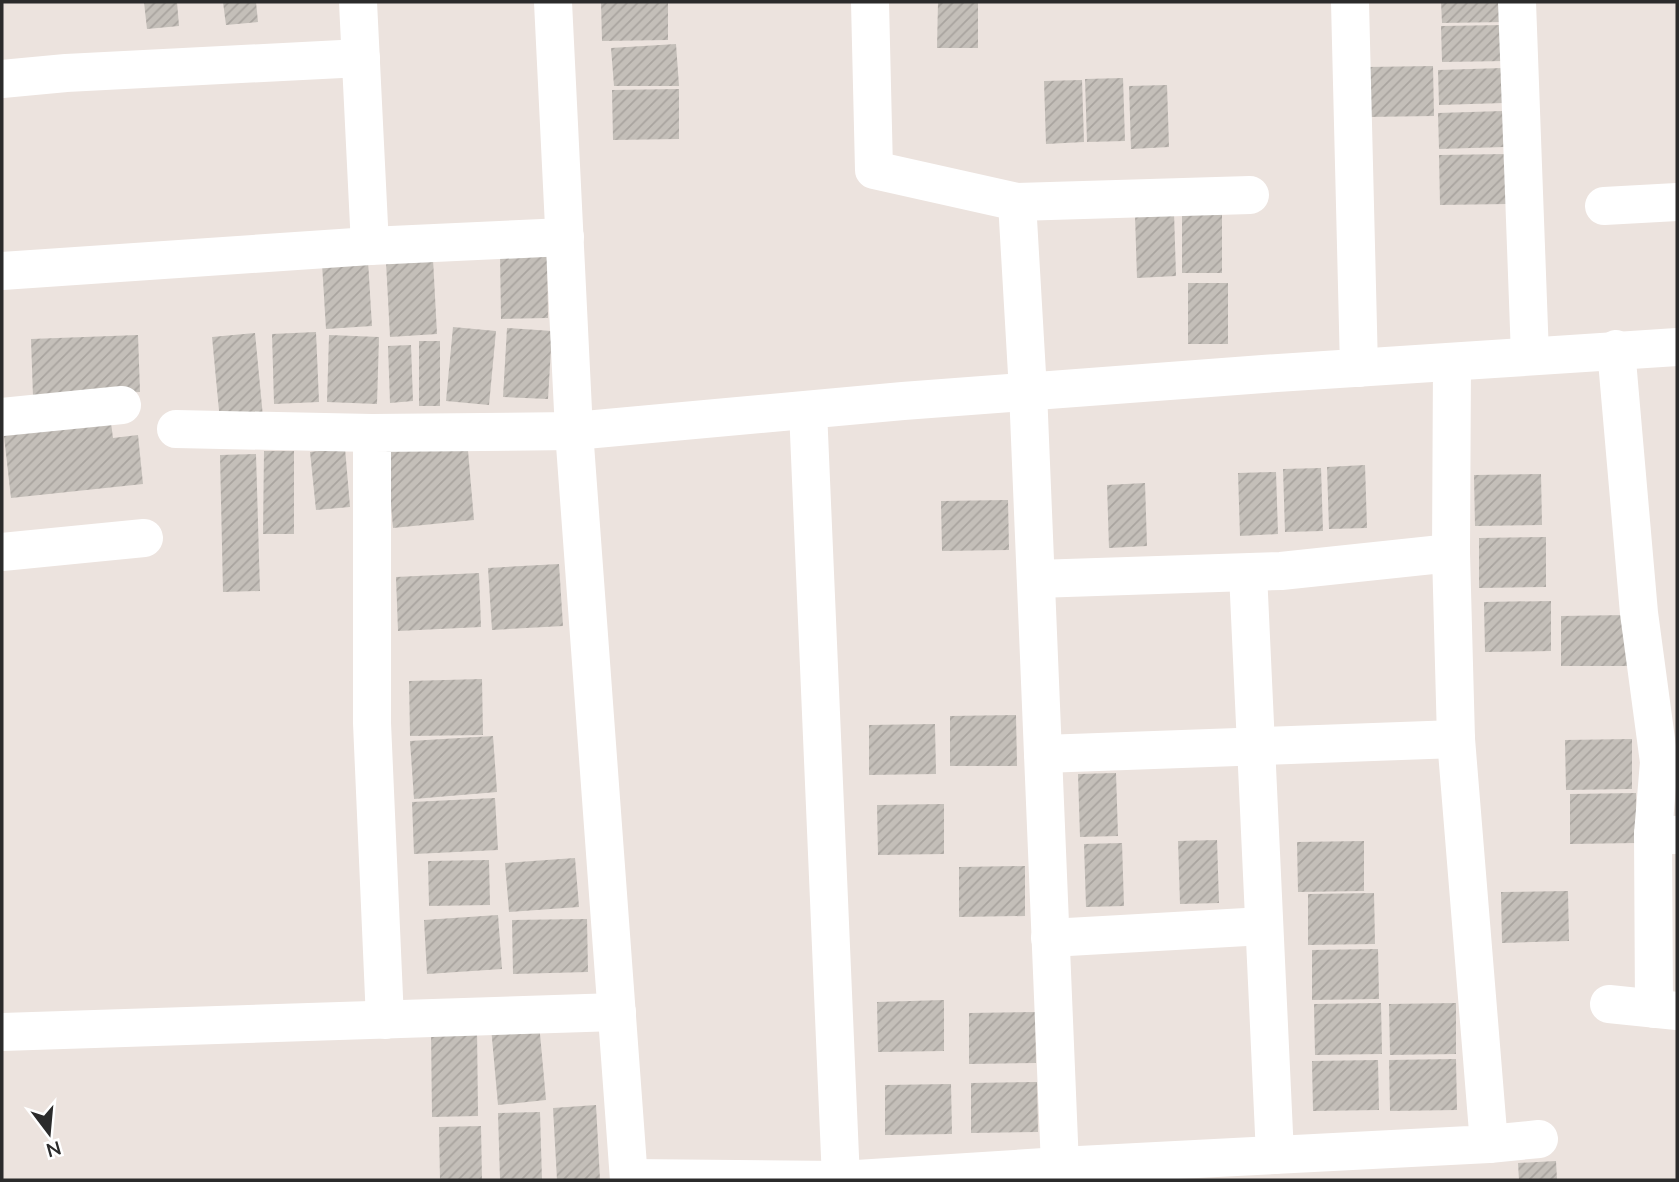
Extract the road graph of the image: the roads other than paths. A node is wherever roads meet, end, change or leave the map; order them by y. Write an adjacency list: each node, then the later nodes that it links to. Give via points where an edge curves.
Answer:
1 (358, 2): 6 (street)
2 (553, 2): 12 (street)
3 (870, 2): 9 (street, via 874,170)
4 (1350, 2): 19 (street)
5 (1517, 2): 17 (street)
6 (361, 58): 7 (street); 13 (street)
7 (2, 79)
8 (1250, 195): 9 (street)
9 (1017, 202): 20 (street)
10 (1677, 202): 11 (street)
11 (1604, 206)
12 (565, 237): 13 (street); 25 (street)
13 (370, 246): 14 (street)
14 (2, 271)
15 (1677, 346): 16 (street)
16 (1616, 349): 17 (street); 35 (street, via 1639,613)
17 (1530, 356): 18 (street)
18 (1452, 363): 19 (street); 29 (street)
19 (1359, 368): 20 (street)
20 (1028, 391): 22 (street); 31 (street)
21 (122, 405): 23 (street)
22 (808, 410): 25 (street); 49 (street)
23 (2, 417)
24 (176, 429): 26 (street)
25 (574, 431): 26 (street); 40 (street)
26 (372, 433): 41 (street, via 372,723)
27 (144, 538): 28 (street)
28 (2, 552)
29 (1451, 553): 30 (street); 32 (street)
30 (1248, 573): 31 (street); 33 (street)
31 (1036, 579): 34 (street)
32 (1455, 739): 33 (street); 44 (street)
33 (1255, 747): 34 (street); 36 (street)
34 (1042, 754): 37 (street)
35 (1665, 834): 39 (street)
36 (1264, 926): 37 (street); 45 (street)
37 (1050, 938): 46 (street)
38 (1609, 1004): 39 (street)
39 (1666, 1010)
40 (617, 1012): 41 (street); 48 (street)
41 (385, 1020): 42 (street)
42 (2, 1032)
43 (1539, 1139): 44 (street)
44 (1489, 1144): 47 (street)
45 (1275, 1155): 46 (street); 47 (street)
46 (1060, 1166): 49 (street)
47 (1327, 1166)
48 (629, 1179): 49 (street)
49 (841, 1180)

